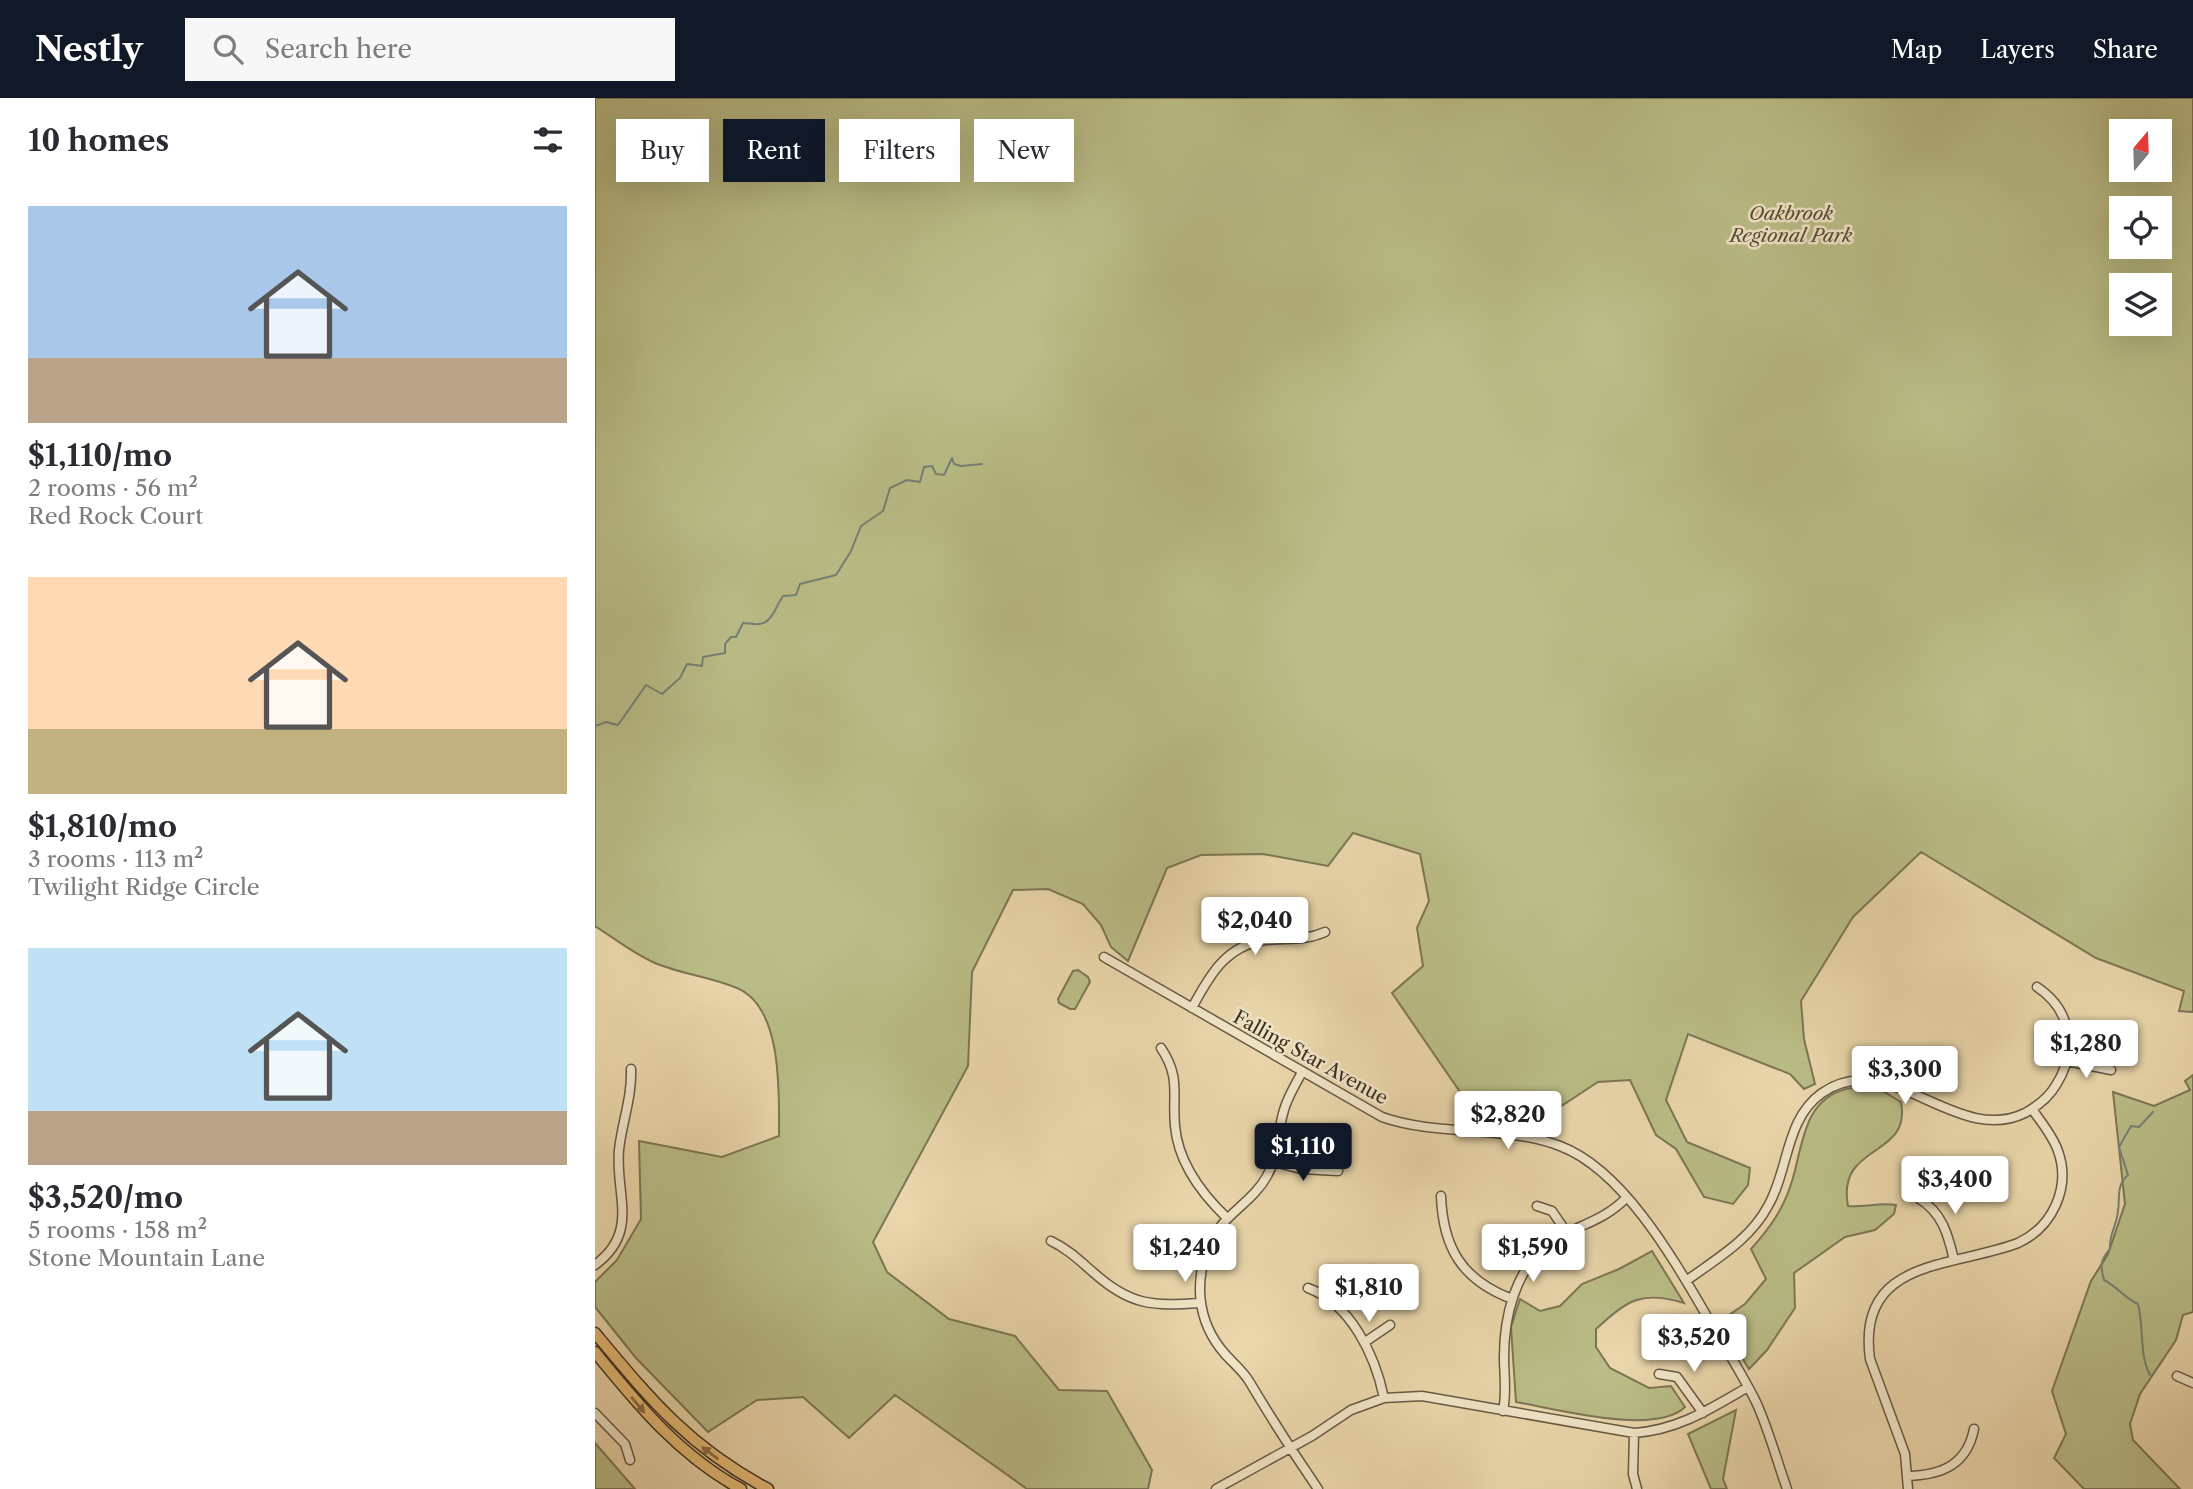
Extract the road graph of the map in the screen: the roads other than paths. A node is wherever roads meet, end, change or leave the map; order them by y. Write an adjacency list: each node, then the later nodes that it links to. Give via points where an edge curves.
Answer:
1 (1325, 932): 4 (street, via 1308,939 1266,940 1239,948 1213,969)
2 (1104, 957): 4 (street, Falling Star Avenue)
3 (2037, 987): 6 (street, via 2049,995 2063,1016 2069,1039)
4 (1192, 1008): 9 (street, Falling Star Avenue)
5 (1161, 1048): 17 (street, via 1175,1078 1174,1126 1181,1153 1205,1194)
6 (2067, 1060): 8 (street); 10 (street, via 2053,1090)
7 (631, 1069): 21 (street, via 619,1152 623,1221 614,1245)
8 (2111, 1070)
9 (1303, 1072): 11 (street, via 1284,1109); 14 (street, Falling Star Avenue, via 1396,1121 1562,1146 1596,1166)
10 (2032, 1109): 20 (street, via 2054,1141 2061,1162 2062,1186 2054,1211 2022,1242); 22 (street, via 2008,1119 1984,1120 1880,1082 1854,1081 1832,1087 1813,1100 1798,1120 1776,1189 1758,1222 1737,1244)
11 (1274, 1162): 12 (street); 17 (street, via 1257,1191)
12 (1338, 1171)
13 (1441, 1196): 24 (street, via 1445,1233 1459,1261 1482,1285)
14 (1626, 1198): 18 (street, via 1601,1219); 22 (street, Falling Star Avenue, via 1660,1239)
15 (1918, 1198): 20 (street, via 1933,1206 1941,1219)
16 (1537, 1206): 18 (street, via 1552,1211)
17 (1227, 1218): 25 (street, via 1204,1257)
18 (1567, 1233): 24 (street, via 1527,1265)
19 (1051, 1241): 25 (street, via 1128,1298 1164,1305)
20 (1954, 1260): 42 (street, via 1919,1269 1897,1281 1879,1301 1870,1325 1870,1359 1905,1454)
21 (595, 1265)
22 (1686, 1281): 33 (street, Falling Star Avenue)
23 (1308, 1288): 28 (street, via 1333,1300)
24 (1512, 1299): 35 (street, via 1504,1348)
25 (1200, 1303): 40 (street, via 1213,1339 1248,1379)
26 (1390, 1325): 28 (street)
27 (595, 1333): 44 (main road, one-way to 27, via 685,1434)
28 (1365, 1342): 34 (street, via 1377,1365)
29 (595, 1352): 43 (main road, one-way to 43, via 678,1445)
30 (1659, 1374): 37 (street, via 1677,1377)
31 (2177, 1376): 32 (street)
32 (2193, 1383)
33 (1748, 1387): 37 (street); 48 (street, Falling Star Avenue)
34 (1384, 1398): 35 (street, via 1422,1396); 40 (street, via 1351,1410)
35 (1503, 1410): 39 (street)
36 (595, 1413): 41 (street, via 625,1444)
37 (1703, 1413): 39 (street, via 1671,1428)
38 (1974, 1429): 42 (street, via 1968,1450 1957,1462 1933,1473)
39 (1634, 1433): 47 (street)
40 (1290, 1449): 45 (street); 46 (street)
41 (630, 1460)
42 (1908, 1476): 49 (street)
43 (741, 1489)
44 (768, 1489)
45 (1216, 1489)
46 (1318, 1489)
47 (1637, 1489)
48 (1787, 1489)
49 (1908, 1489)

